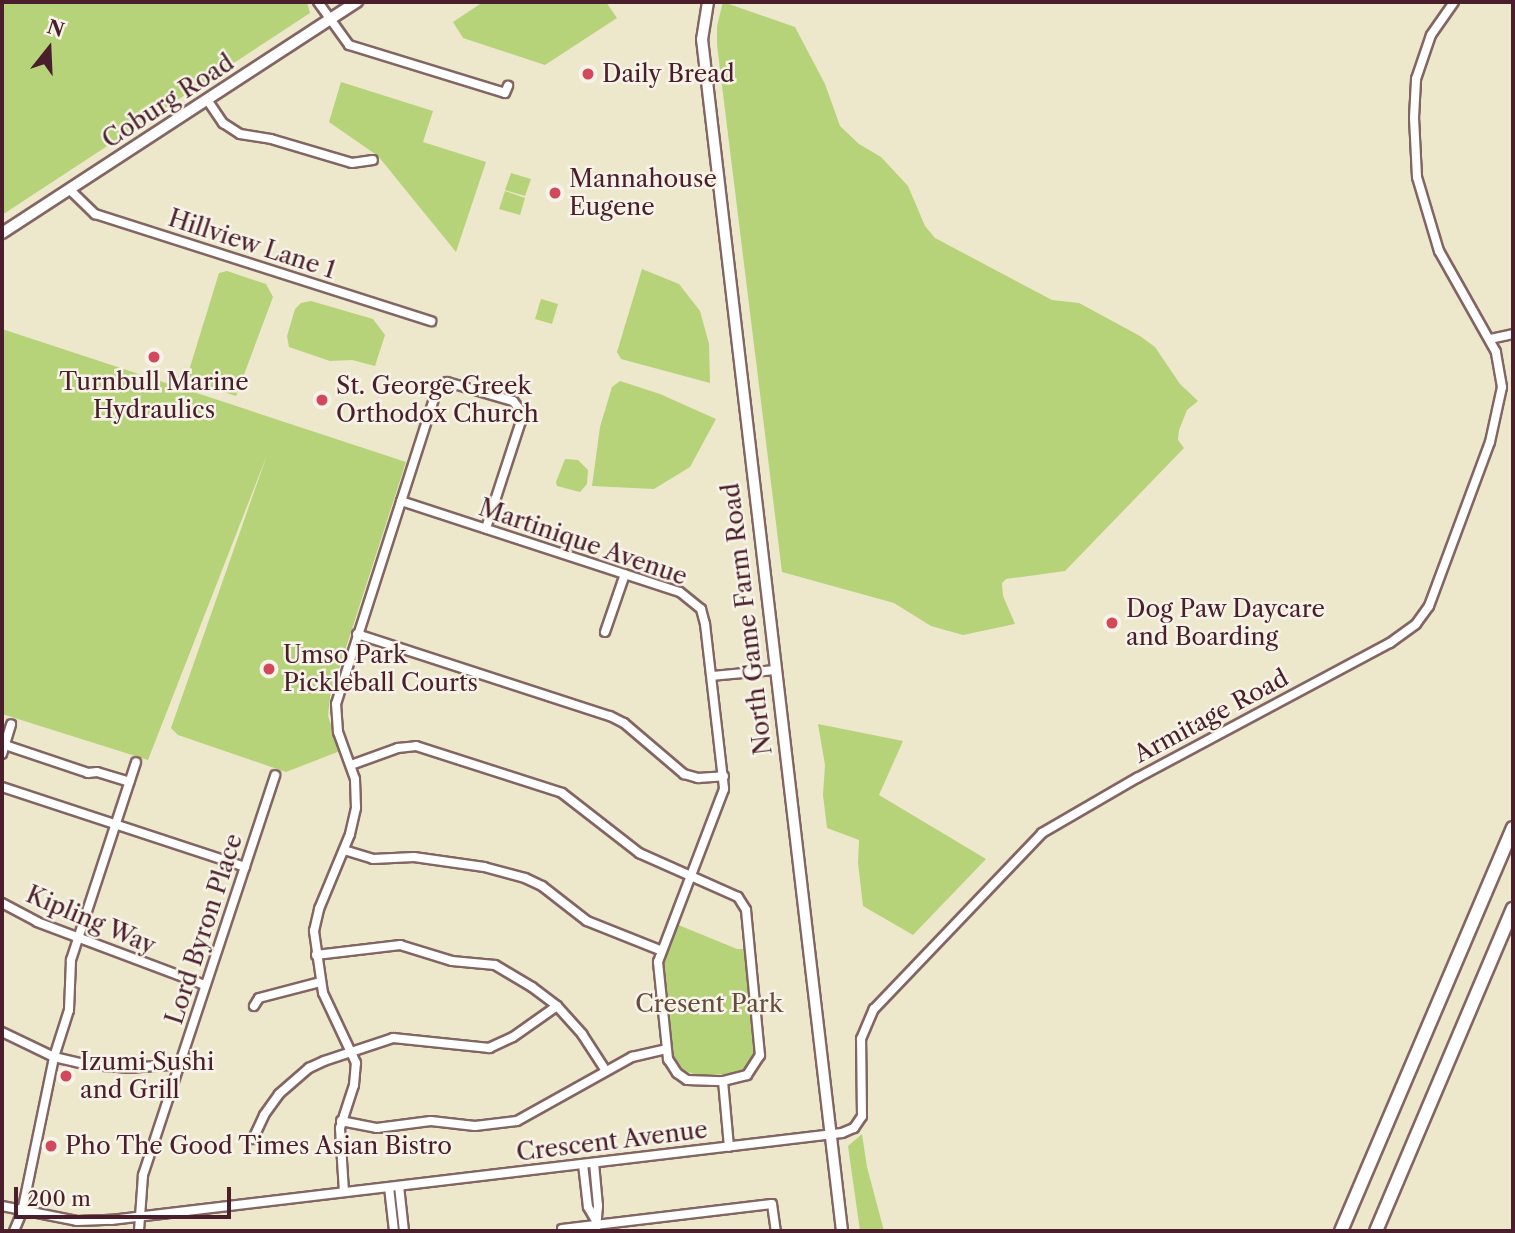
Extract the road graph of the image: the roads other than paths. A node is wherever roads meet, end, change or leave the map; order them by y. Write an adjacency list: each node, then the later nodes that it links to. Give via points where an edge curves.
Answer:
1 (318, 2): 5 (street)
2 (357, 2): 5 (main road, Coburg Road)
3 (708, 2): 19 (main road, North Game Farm Road, via 702,39)
4 (1454, 2): 13 (street, Armitage Road, via 1431,35 1416,79 1417,177 1439,251)
5 (329, 20): 6 (street, via 352,46 505,93); 7 (main road, Coburg Road)
6 (508, 86)
7 (208, 101): 8 (street, via 223,123 240,134 352,163); 9 (main road, Coburg Road)
8 (373, 160)
9 (70, 190): 10 (main road, Coburg Road); 11 (street, Hillview Lane 1, via 95,214)
10 (2, 233)
11 (431, 321)
12 (1513, 334): 13 (street)
13 (1490, 339): 51 (street, Armitage Road, via 1502,377 1499,412 1437,589 1421,619 1390,643 1042,833 874,1009 859,1054 861,1119 851,1130)
14 (401, 501): 15 (street, Martinique Avenue); 15 (street, via 436,392 443,384 457,383 513,401 521,411); 18 (street)
15 (486, 528): 16 (street, Martinique Avenue)
16 (625, 574): 17 (street); 20 (street, Martinique Avenue, via 680,593 697,604 705,624)
17 (606, 632)
18 (357, 634): 24 (street, via 336,707 338,732); 26 (street, via 610,716 684,774)
19 (774, 670): 20 (street); 51 (main road, North Game Farm Road)
20 (712, 676): 26 (street, Martinique Avenue)
21 (11, 724): 22 (street)
22 (3, 750): 27 (street)
23 (136, 762): 27 (street)
24 (351, 765): 31 (street, via 357,791); 33 (street, via 403,747 436,752 566,795 639,853)
25 (275, 775): 32 (street, Lord Byron Place)
26 (724, 776): 33 (street, Martinique Avenue, via 722,796)
27 (129, 782): 29 (street)
28 (2, 786): 29 (street)
29 (116, 824): 32 (street); 36 (street)
30 (1513, 828): 68 (highway)
31 (344, 850): 37 (street, via 373,859 414,857 484,867 526,878 587,921); 38 (street, via 317,916)
32 (245, 867): 40 (street, Lord Byron Place)
33 (690, 874): 37 (street, Martinique Avenue); 49 (street, via 730,891 745,907 760,1052 756,1069)
34 (2, 903): 36 (street, Kipling Way, via 37,922)
35 (1513, 909): 69 (highway)
36 (79, 936): 40 (street, Kipling Way); 46 (street, via 71,964 69,1010)
37 (660, 950): 44 (street, Martinique Avenue, via 657,962)
38 (316, 955): 39 (street); 42 (street, via 412,947 452,961 495,965)
39 (320, 982): 41 (street, via 259,998); 45 (street)
40 (205, 985): 47 (street, Lord Byron Place)
41 (254, 1006)
42 (557, 1006): 45 (street, via 489,1048 401,1038); 48 (street)
43 (2, 1032): 46 (street)
44 (666, 1049): 48 (street, via 636,1055); 49 (street, Martinique Avenue, via 669,1063 683,1077)
45 (351, 1050): 50 (street, via 356,1073); 52 (street, via 309,1068 288,1085 269,1107)
46 (54, 1057): 47 (street, via 110,1068); 59 (street)
47 (179, 1068): 61 (street, Lord Byron Place, via 142,1179)
48 (606, 1071): 50 (street, via 517,1121 475,1126 431,1121 377,1128)
49 (723, 1081): 53 (street)
50 (341, 1121): 57 (street)
51 (830, 1135): 53 (street, Crescent Avenue); 67 (main road, North Game Farm Road)
52 (253, 1139)
53 (729, 1147): 54 (street, Crescent Avenue)
54 (594, 1163): 55 (street, Crescent Avenue); 60 (street)
55 (583, 1164): 56 (street, Crescent Avenue); 60 (street, via 588,1208)
56 (394, 1186): 57 (street, Crescent Avenue); 64 (street); 65 (street)
57 (344, 1192): 61 (street, Crescent Avenue)
58 (2, 1206): 59 (street, Crescent Avenue)
59 (22, 1212): 61 (street, Crescent Avenue); 63 (street)
60 (596, 1225): 62 (street); 66 (street, via 772,1204)
61 (141, 1226)
62 (562, 1229)
63 (14, 1231)
64 (394, 1231)
65 (404, 1231)
66 (776, 1231)
67 (842, 1231)
68 (1341, 1231)
69 (1376, 1231)

